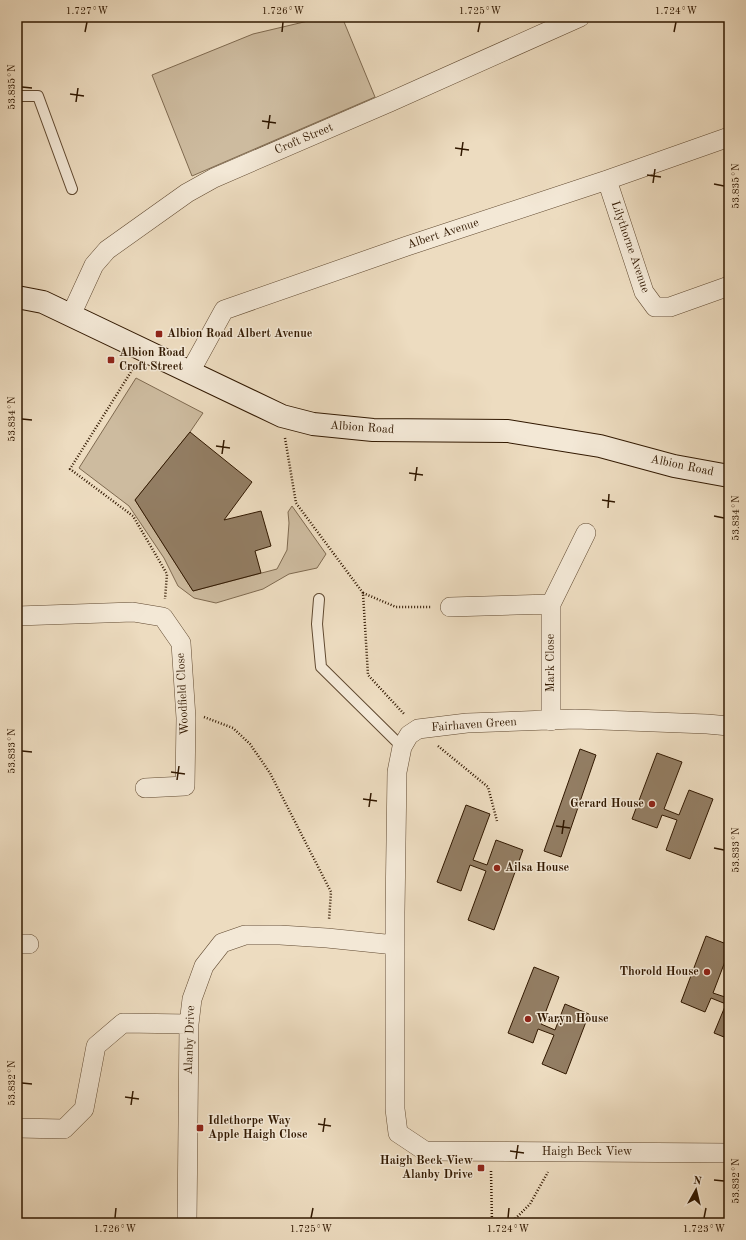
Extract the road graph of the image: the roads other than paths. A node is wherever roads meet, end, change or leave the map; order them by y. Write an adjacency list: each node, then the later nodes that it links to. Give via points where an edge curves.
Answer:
1 (580, 17): 8 (street, Croft Street, via 214,178 187,193 107,250 94,265)
2 (17, 96): 5 (lane, via 38,96)
3 (729, 137): 4 (street, Albert Avenue)
4 (608, 180): 6 (street, Lilythorne Avenue, via 644,292 655,307 670,307); 9 (street, Albert Avenue, via 224,310)
5 (72, 189)
6 (729, 286)
7 (17, 297): 8 (street, Albion Road, via 43,302)
8 (71, 315): 9 (street, Albion Road)
9 (190, 372): 10 (street, Albion Road, via 282,416 313,424 373,430 508,431 600,446 674,466)
10 (729, 476)
11 (586, 533): 13 (street, Mark Close)
12 (319, 599): 18 (lane, via 316,624 321,667)
13 (551, 604): 14 (street); 16 (street, Mark Close)
14 (450, 606)
15 (17, 616): 19 (street, Woodfield Close, via 133,612 163,617 181,643 186,718 185,786)
16 (551, 721): 17 (street, Fairhaven Green, via 574,719); 18 (street, Fairhaven Green, via 467,723 418,729)
17 (729, 726)
18 (402, 747): 20 (street, Fairhaven Green, via 397,772)
19 (145, 788)
20 (395, 945): 21 (street, Alanby Drive, via 280,935 245,935 222,943 204,966 192,1000); 23 (street, Haigh Beck View, via 395,1109 398,1133 424,1151)
21 (189, 1024): 22 (street, via 123,1023 96,1046 84,1109 64,1129); 24 (street, Alanby Drive)
22 (17, 1128)
23 (729, 1153)
24 (187, 1223)

